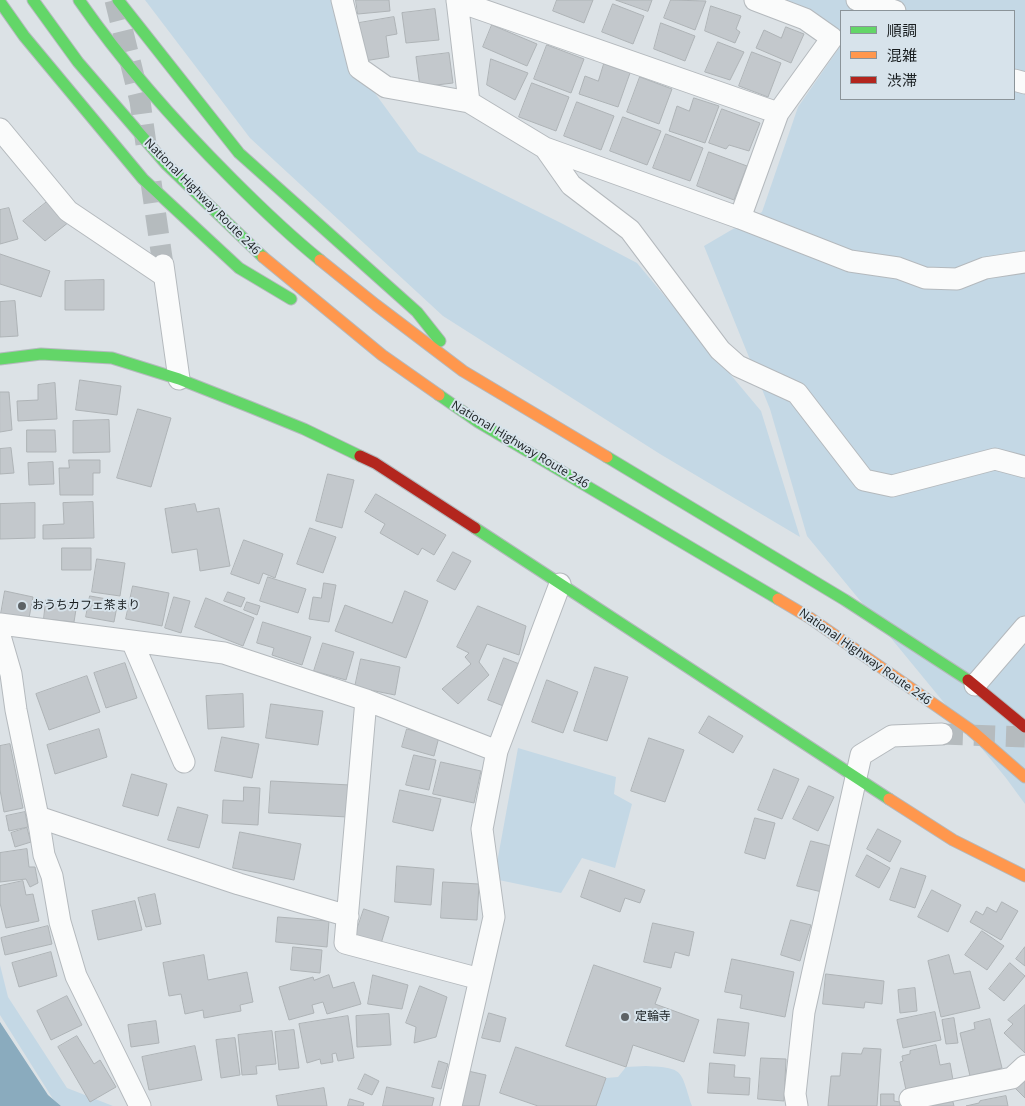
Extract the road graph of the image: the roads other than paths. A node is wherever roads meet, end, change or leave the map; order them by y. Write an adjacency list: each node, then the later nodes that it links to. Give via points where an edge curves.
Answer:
1 (33, 0): 18 (main road, National Highway Route 246, via 78,62 166,164 270,264)
2 (79, 0): 20 (main road, via 107,40 192,139 287,233)
3 (118, 0): 20 (main road, via 239,153 417,312)
4 (342, 0): 10 (street, via 360,68 386,86)
5 (755, 0): 11 (street, via 804,19 832,38)
6 (856, 0): 9 (street)
7 (457, 1): 10 (street); 11 (street)
8 (0, 2): 16 (main road, via 24,36 143,179 240,268)
9 (891, 10)
10 (469, 102): 13 (street)
11 (778, 113): 14 (street)
12 (0, 129): 21 (street, via 68,211 163,270)
13 (545, 148): 14 (street); 22 (street, via 571,185 630,230 720,350 738,366 797,393 864,480 892,486 995,459)
14 (740, 218): 15 (street, via 850,261 898,268 925,278 957,279 984,268)
15 (1025, 262)
16 (298, 304)
17 (315, 314): 18 (main road)
18 (382, 355): 34 (main road, National Highway Route 246, via 478,422 810,618 971,730)
19 (0, 359): 21 (main road, via 40,354 112,358)
20 (461, 368): 28 (main road, via 844,600)
21 (179, 379): 23 (main road, via 304,429 375,463)
22 (1025, 467)
23 (560, 584): 32 (street); 35 (main road)
24 (0, 624): 27 (street)
25 (1025, 627): 28 (street)
26 (0, 636): 36 (street, via 11,674)
27 (132, 641): 29 (street, via 224,654); 33 (street)
28 (975, 685): 30 (main road)
29 (366, 700): 32 (street); 38 (street)
30 (1025, 727)
31 (942, 734): 35 (street, via 892,736 861,755)
32 (497, 751): 39 (street, via 482,829 494,917)
33 (184, 762)
34 (1025, 777)
35 (856, 779): 37 (main road, via 954,840); 44 (street, via 804,1012 795,1094)
36 (38, 817): 38 (street, via 239,884); 42 (street, via 60,922 76,976)
37 (1025, 876)
38 (348, 916): 39 (street, via 345,943)
39 (480, 979): 43 (street)
40 (1025, 1066): 41 (street, via 1012,1078)
41 (910, 1100)
42 (140, 1106)
43 (451, 1106)
44 (797, 1106)

